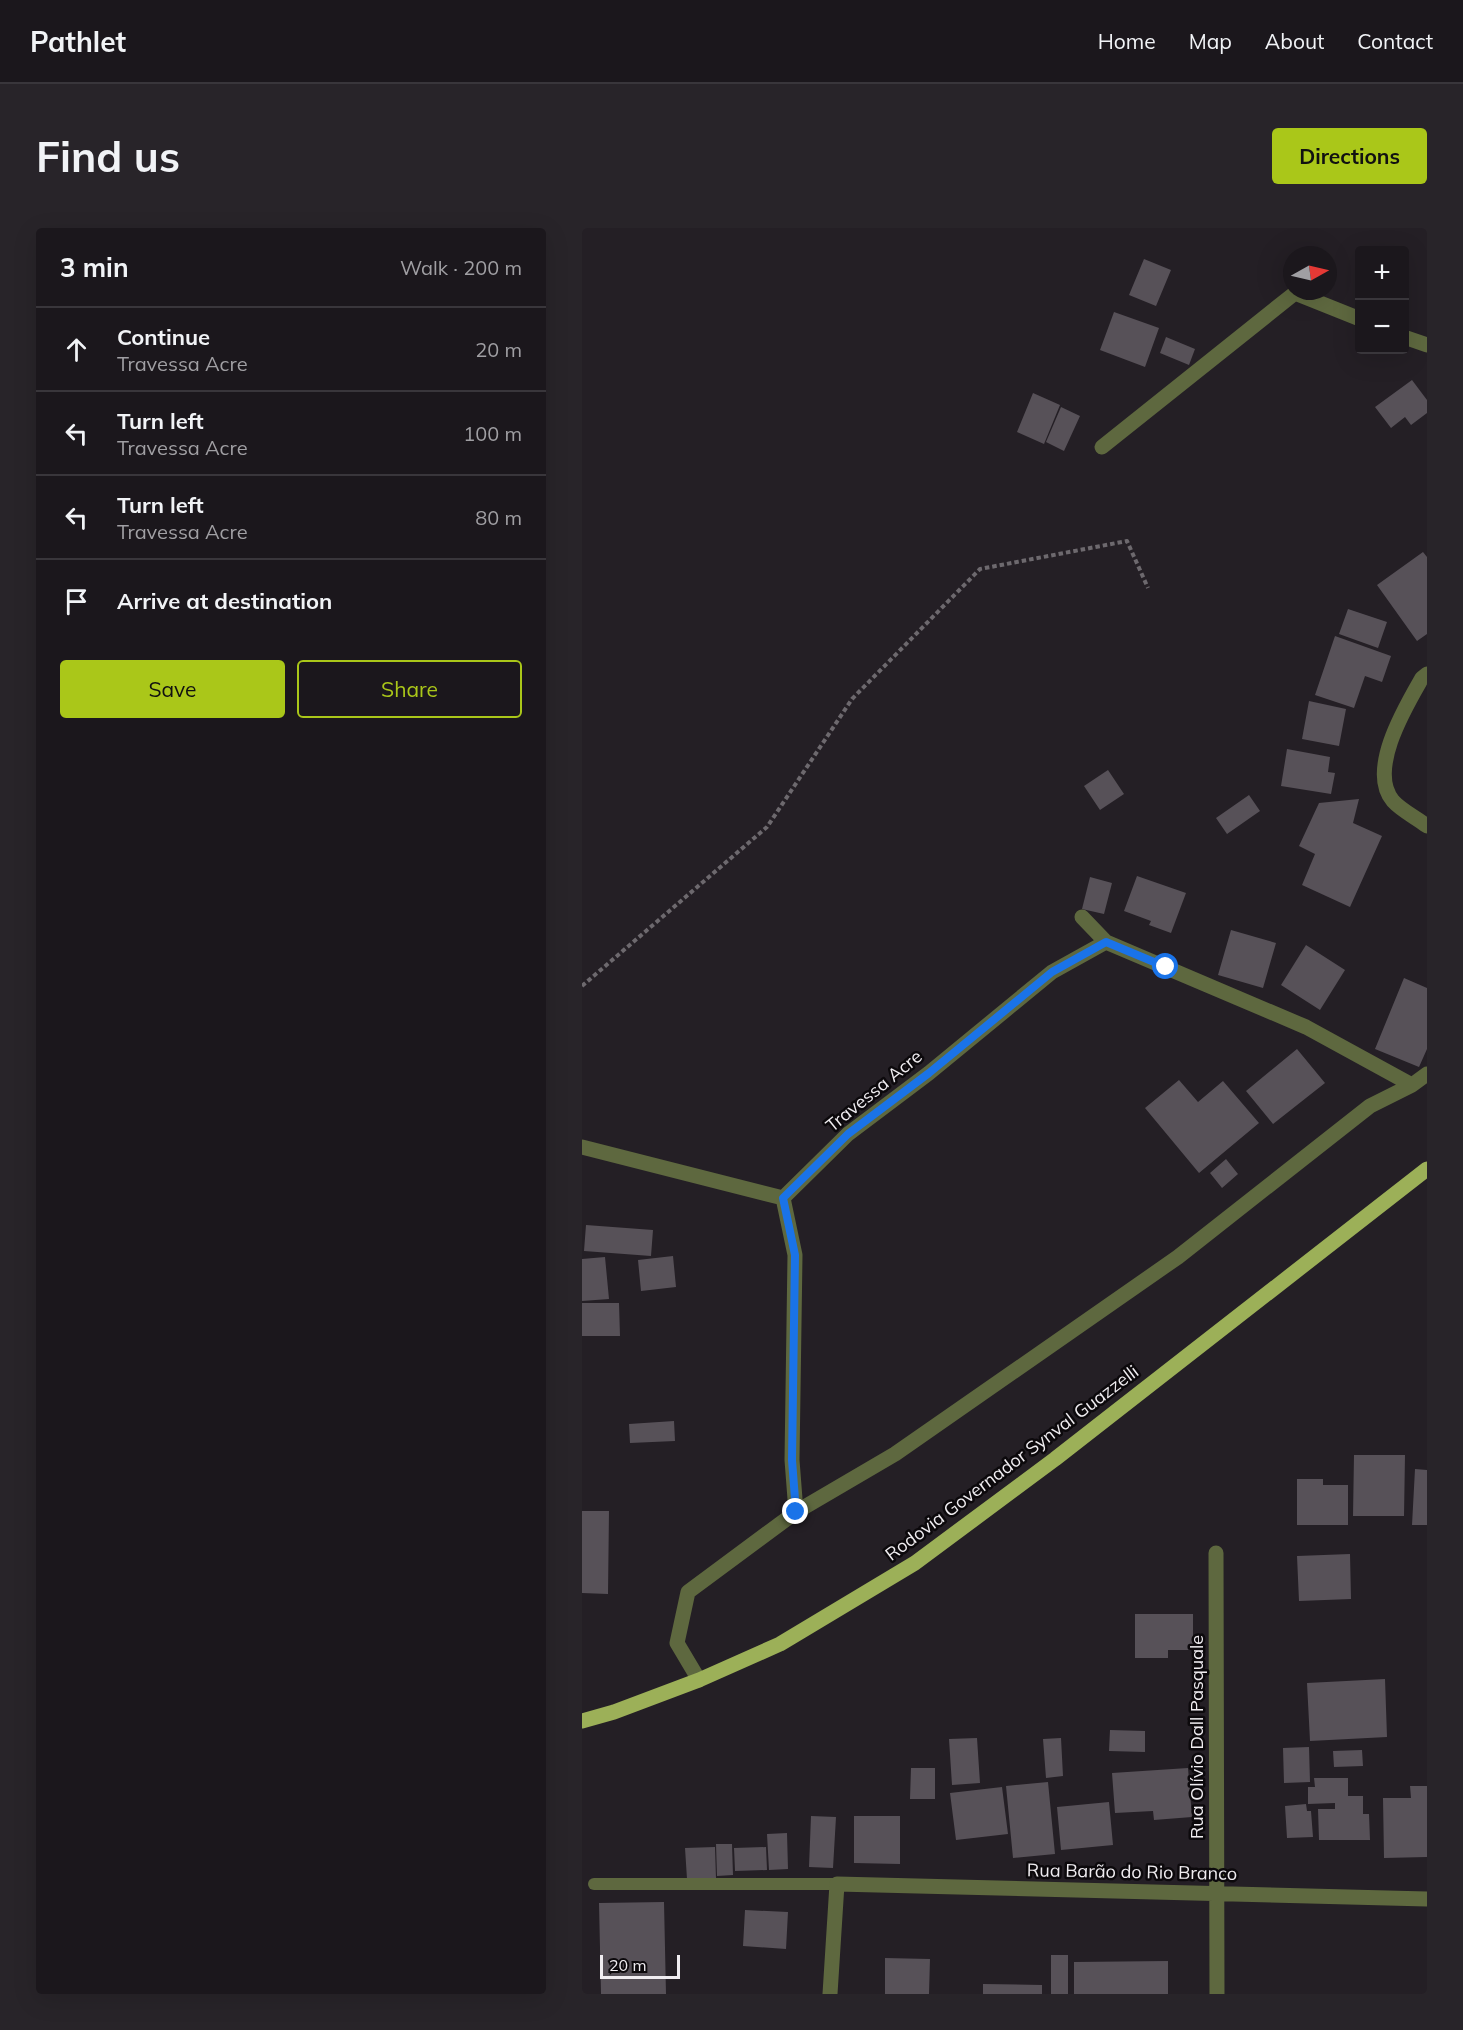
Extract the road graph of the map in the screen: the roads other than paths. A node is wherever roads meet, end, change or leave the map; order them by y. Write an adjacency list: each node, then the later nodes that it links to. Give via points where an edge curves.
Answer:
1 (1355, 317): 4 (street, via 1295,293)
2 (1409, 338): 3 (street)
3 (1427, 345)
4 (1102, 447)
5 (1427, 674): 6 (street, via 1398,720 1385,765 1385,787 1394,802)
6 (1427, 826)
7 (1082, 917): 8 (street)
8 (1106, 942): 10 (street, via 1306,1027); 13 (street, Travessa Acre, via 1052,972 848,1134)
9 (1427, 1074): 10 (street)
10 (1412, 1085): 14 (street, via 1370,1106 1178,1257 905,1447)
11 (582, 1147): 13 (street)
12 (1427, 1169): 16 (main road, Rodovia Governador Synval Guazzelli, via 915,1563 780,1644)
13 (783, 1198): 14 (street, via 795,1255 792,1460)
14 (796, 1512): 16 (street, via 688,1592 677,1643)
15 (1216, 1553): 20 (street, Rua Olívio Dall Pasquale)
16 (699, 1680): 17 (main road, Rodovia Governador Synval Guazzelli)
17 (582, 1721)
18 (594, 1884): 19 (lane)
19 (837, 1884): 20 (street, Rua Barão do Rio Branco); 22 (street)
20 (1217, 1894): 21 (street, Rua Barão do Rio Branco); 23 (street, Rua Olívio Dall Pasquale)
21 (1427, 1899)
22 (830, 1994)
23 (1217, 1994)

